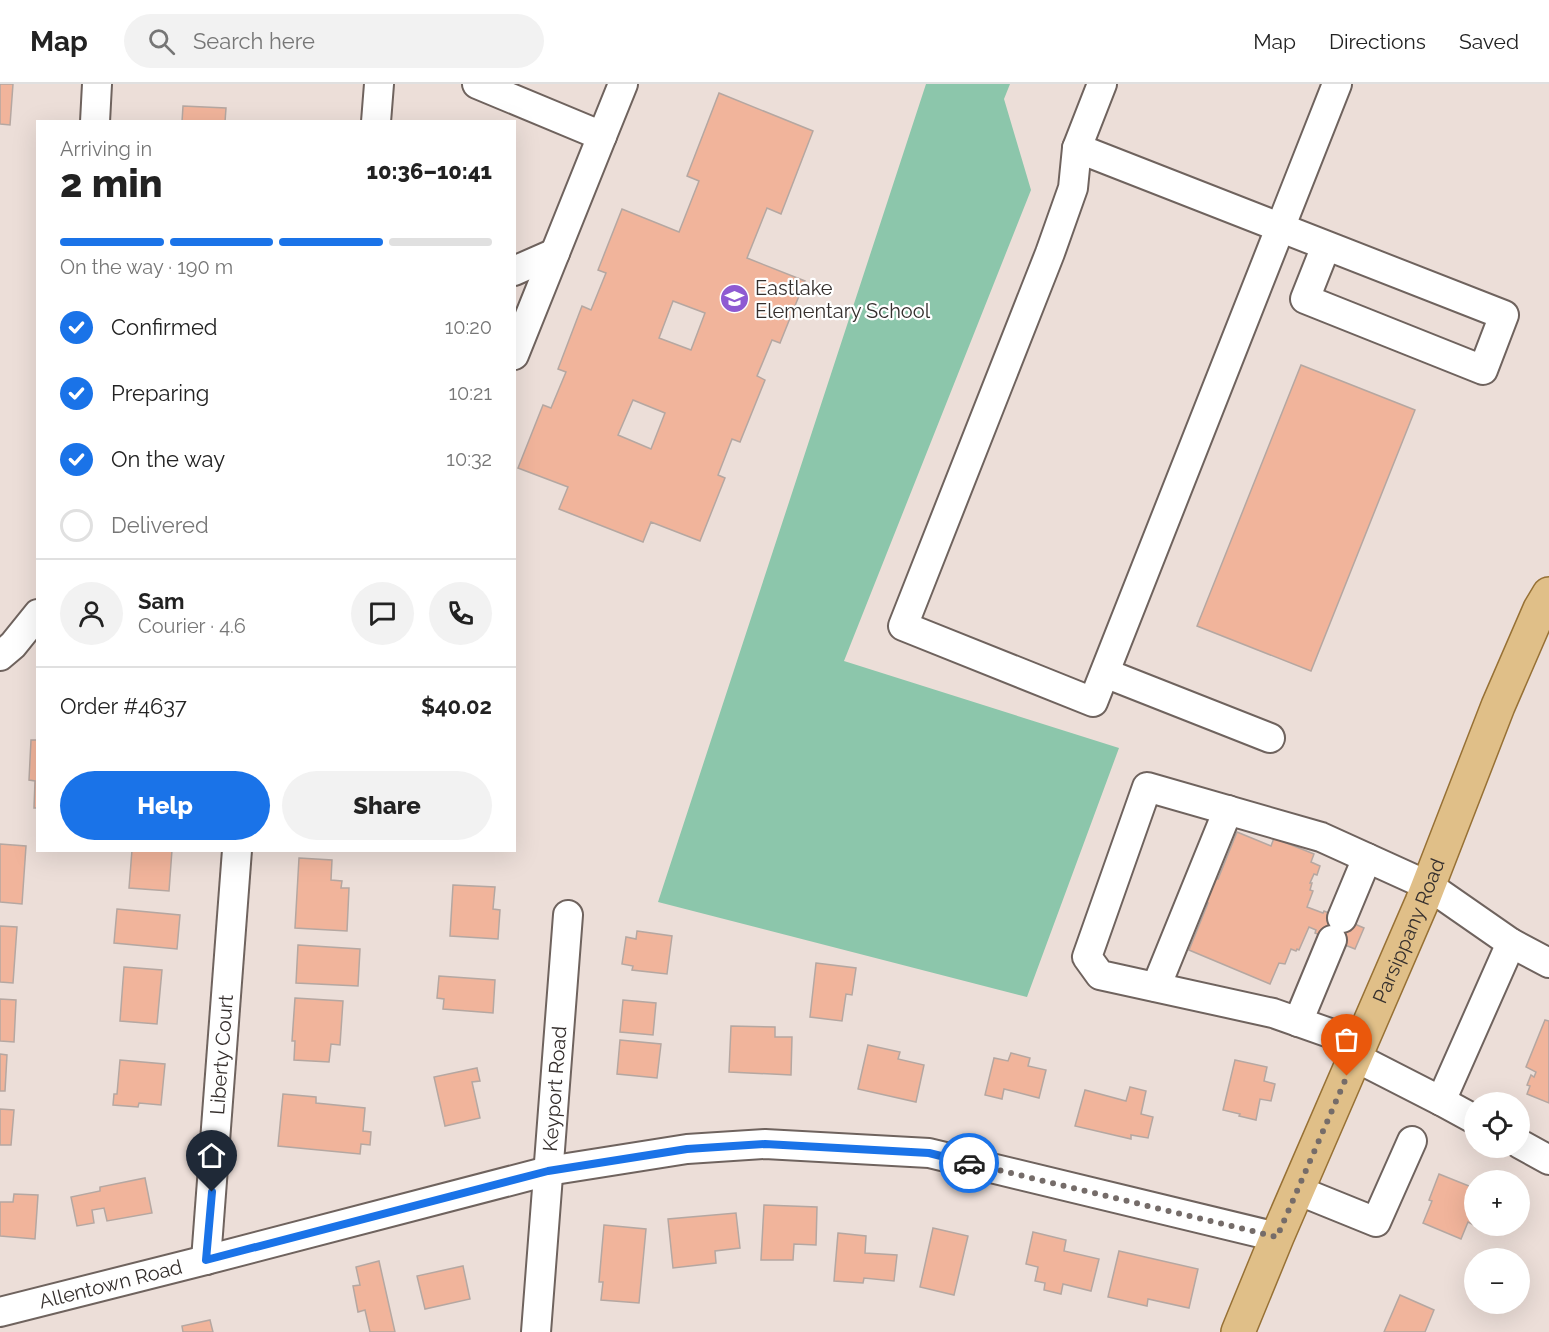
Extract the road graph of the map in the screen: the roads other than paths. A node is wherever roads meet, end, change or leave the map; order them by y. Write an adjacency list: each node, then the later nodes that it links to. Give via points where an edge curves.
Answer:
1 (97, 84): 7 (street)
2 (379, 84): 8 (street)
3 (477, 84): 9 (street)
4 (623, 84): 9 (street)
5 (1102, 84): 10 (street)
6 (1337, 84): 11 (street)
7 (95, 120)
8 (376, 120)
9 (602, 136): 13 (street)
10 (1077, 148): 11 (street); 19 (street, via 1074,188 903,626 1093,702)
11 (1280, 228): 12 (street); 19 (street)
12 (1326, 246): 12 (street, via 1504,315 1483,370 1305,299)
13 (555, 253): 14 (street); 15 (street)
14 (516, 270)
15 (516, 350)
16 (1549, 594): 24 (main road, Parsippany Road, via 1498,706)
17 (36, 616): 18 (street)
18 (0, 656)
19 (1105, 673): 20 (street)
20 (1270, 738)
21 (1228, 810): 23 (street, via 1321,837); 28 (street); 28 (street, via 1147,787 1087,957 1100,975)
22 (237, 852): 39 (street, Liberty Court)
23 (1367, 858): 24 (street); 29 (street)
24 (1429, 886): 26 (street); 30 (main road, Parsippany Road)
25 (568, 915): 36 (street, Keyport Road)
26 (1511, 943): 27 (street); 31 (street)
27 (1549, 963)
28 (1156, 987): 29 (street)
29 (1298, 1022): 30 (street)
30 (1358, 1051): 31 (street); 37 (main road, Parsippany Road)
31 (1441, 1101): 32 (street)
32 (1464, 1114)
33 (1412, 1141): 37 (street, via 1376,1222)
34 (1530, 1150): 35 (street)
35 (1549, 1160)
36 (548, 1171): 38 (street, Allentown Road, via 687,1149 765,1144 929,1153); 39 (street, Allentown Road); 41 (street, Keyport Road)
37 (1297, 1190): 38 (main road, Parsippany Road)
38 (1277, 1237): 42 (main road, Parsippany Road)
39 (206, 1260): 40 (street, Allentown Road)
40 (0, 1312)
41 (536, 1332)
42 (1238, 1332)

